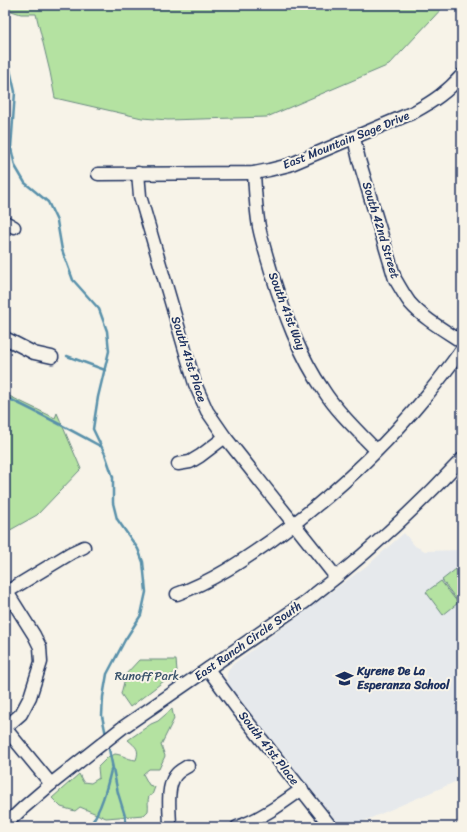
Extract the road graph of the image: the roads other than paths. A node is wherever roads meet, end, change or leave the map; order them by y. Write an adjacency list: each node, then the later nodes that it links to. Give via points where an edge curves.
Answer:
1 (462, 75): 2 (street, East Mountain Sage Drive, via 432,102)
2 (354, 138): 3 (street, East Mountain Sage Drive, via 289,165); 7 (street, South 42nd Street, via 395,279 406,298 426,318)
3 (254, 172): 4 (street, East Mountain Sage Drive); 11 (street, South 41st Way, via 260,229 280,299 295,339 324,391)
4 (138, 173): 5 (street, East Mountain Sage Drive); 10 (street, South 41st Place, via 140,196 195,384 207,411)
5 (98, 174)
6 (5, 338): 9 (street, via 34,354)
7 (462, 342)
8 (462, 349): 11 (street, via 427,395)
9 (52, 357)
10 (225, 436): 13 (street, via 190,462); 14 (street, South 41st Place)
11 (376, 450): 14 (street, via 337,488)
12 (462, 459): 16 (street, East Ranch Circle South, via 399,523)
13 (178, 464)
14 (294, 524): 16 (street, South 41st Place); 18 (street, via 241,561 201,584)
15 (84, 547): 17 (street)
16 (336, 577): 19 (street, East Ranch Circle South, via 305,602)
17 (6, 593): 20 (street, via 37,641 41,662 30,697 21,714)
18 (177, 594)
19 (208, 669): 22 (street, East Ranch Circle South, via 122,728); 23 (street, South 41st Place)
20 (5, 728): 22 (street)
21 (188, 766): 26 (street, via 174,776 172,782)
22 (51, 784): 24 (street, East Ranch Circle South)
23 (302, 790): 25 (street); 27 (street, South 41st Place)
24 (5, 825)
25 (244, 826)
26 (170, 827)
27 (331, 827)

